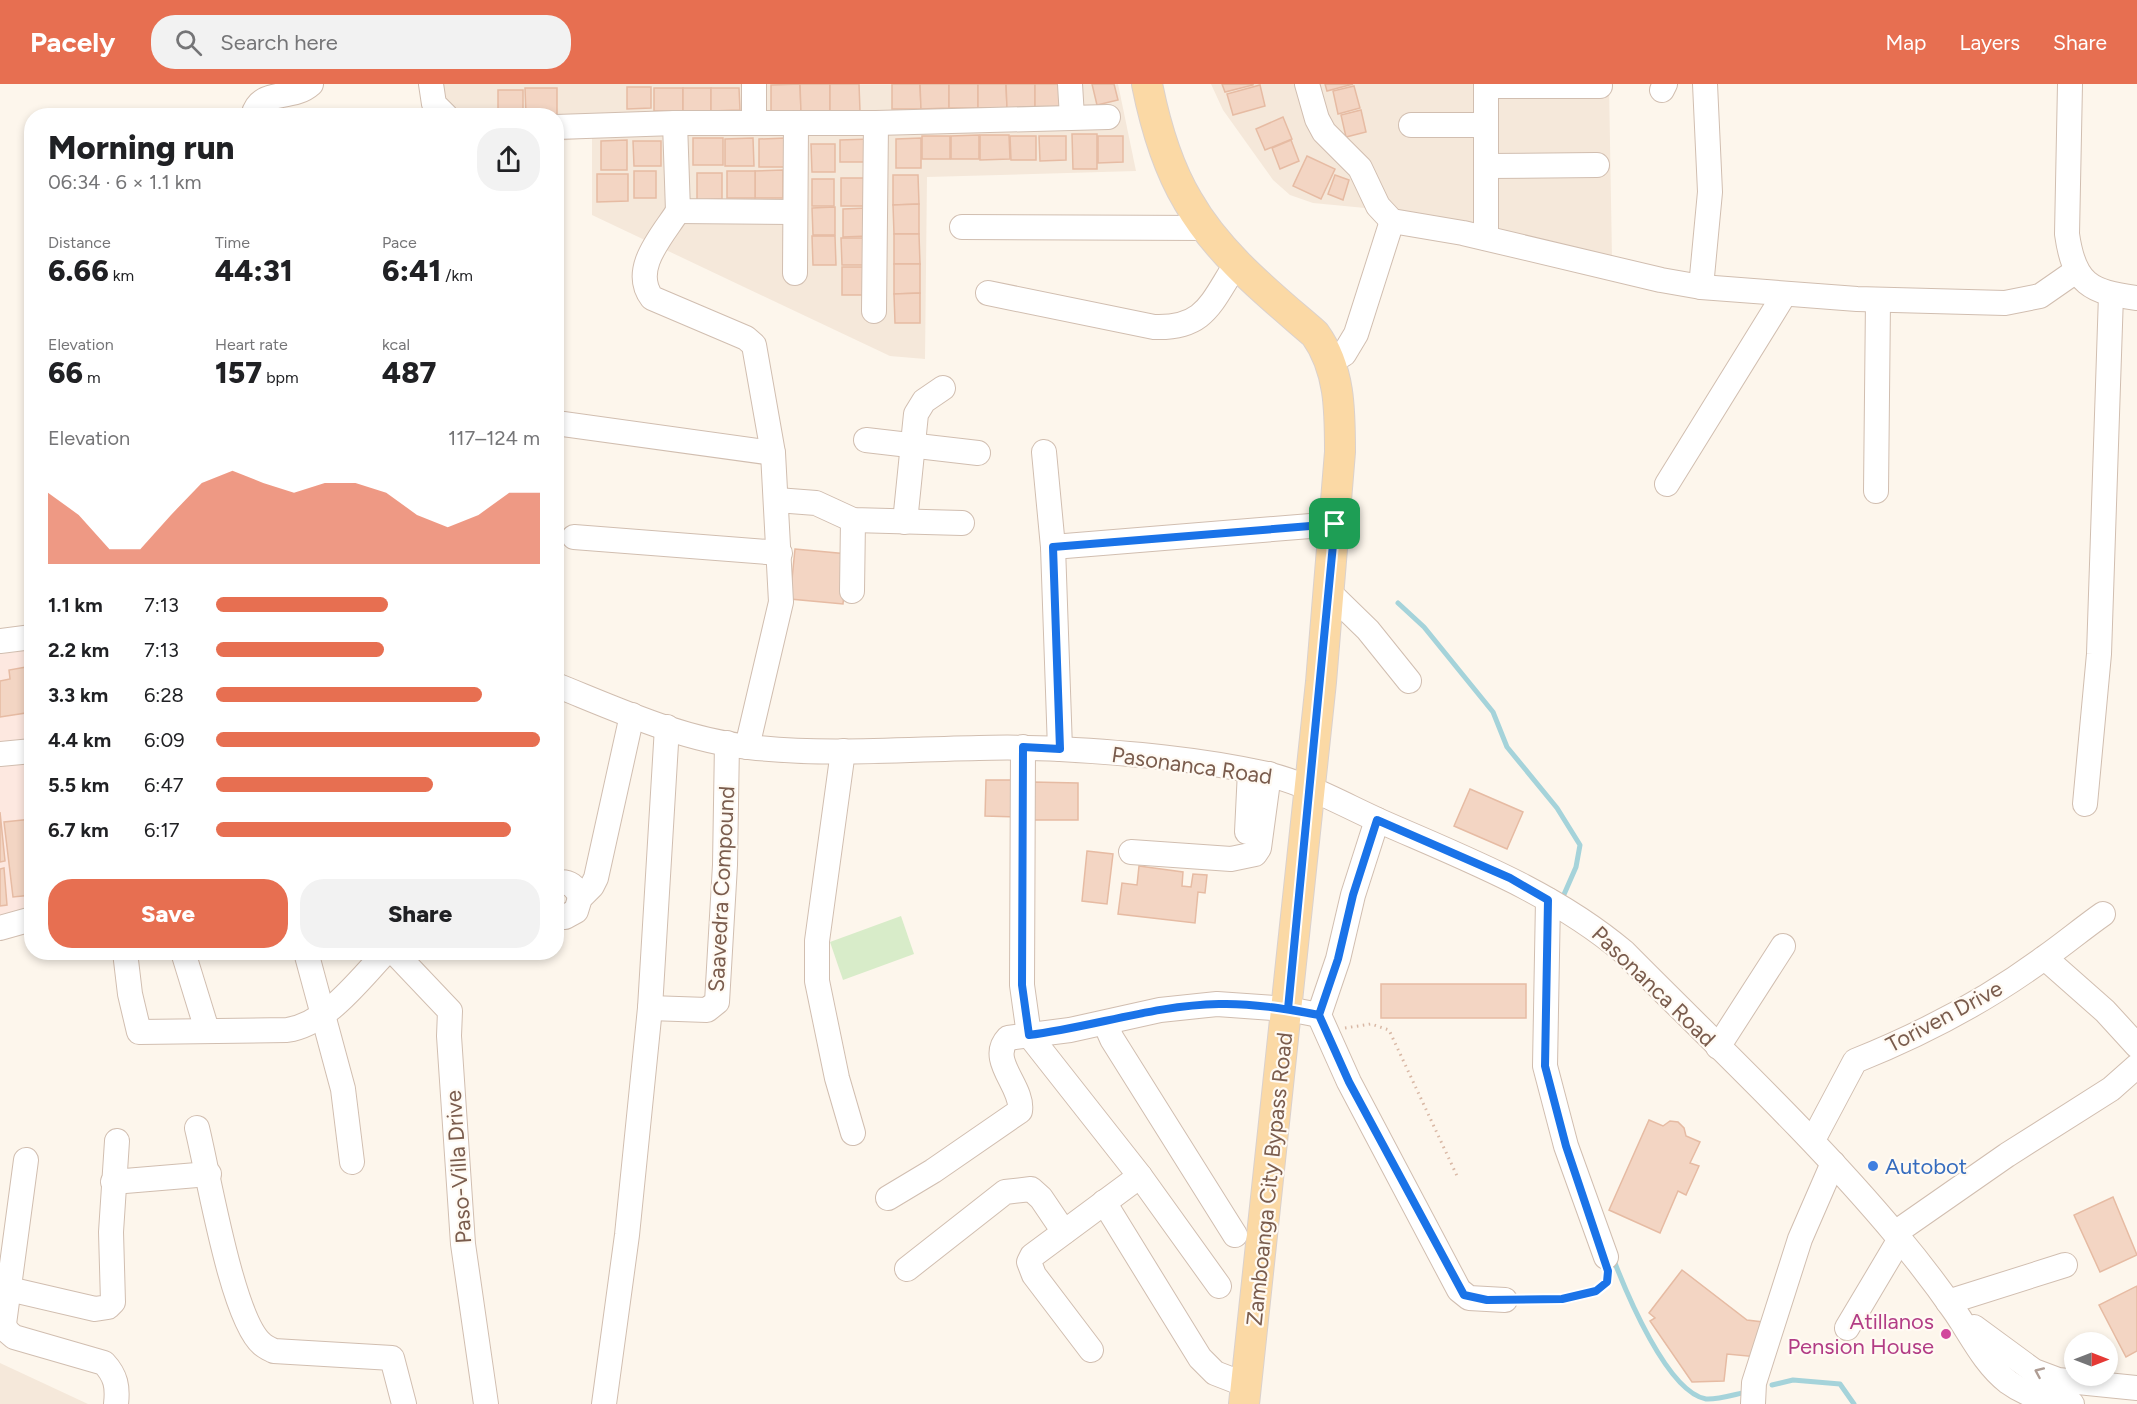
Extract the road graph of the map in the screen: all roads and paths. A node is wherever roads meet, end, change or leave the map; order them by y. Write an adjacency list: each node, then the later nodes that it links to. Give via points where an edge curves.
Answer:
1 (311, 84): 11 (street, via 300,93 261,100)
2 (431, 84): 12 (street)
3 (754, 84): 16 (street)
4 (1070, 84): 13 (street)
5 (1147, 84): 28 (main road, Zamboanga City Bypass Road, via 1174,174 1188,203)
6 (1307, 84): 26 (street, via 1324,132 1360,168 1378,206)
7 (1705, 84): 33 (street, via 1710,192)
8 (2070, 84): 31 (street, via 2067,234)
9 (1486, 85): 10 (street); 20 (street)
10 (1600, 86)
11 (254, 108)
12 (438, 108)
13 (1072, 117): 14 (street); 18 (street)
14 (1108, 117)
15 (675, 123): 16 (street); 21 (street); 24 (street)
16 (754, 123): 17 (street)
17 (796, 123): 18 (street); 25 (street)
18 (876, 123): 39 (street)
19 (1412, 125): 20 (street)
20 (1484, 125): 23 (street)
21 (564, 127)
22 (1597, 165): 23 (street)
23 (1486, 166): 29 (street)
24 (678, 211): 25 (street); 46 (street, Saavedra Compound, via 645,264 646,290 652,298 746,338 754,345)
25 (795, 212): 32 (street)
26 (1392, 221): 29 (street); 40 (street, via 1356,334 1344,354)
27 (962, 228): 28 (street)
28 (1207, 228): 30 (main road, Zamboanga City Bypass Road)
29 (1486, 238): 33 (street)
30 (1237, 264): 34 (street, via 1197,320 1176,327 1154,327); 40 (main road, Zamboanga City Bypass Road, via 1315,334)
31 (2076, 272): 35 (street, via 2086,284); 38 (street, via 2028,300)
32 (795, 273)
33 (1701, 287): 36 (street)
34 (988, 294)
35 (2112, 295): 37 (street); 74 (street, via 2100,642)
36 (1784, 296): 38 (street); 48 (street)
37 (2137, 298)
38 (1878, 300): 49 (street)
39 (874, 311)
40 (1331, 362): 54 (main road, Zamboanga City Bypass Road, via 1340,415)
41 (943, 388): 44 (street, via 918,407)
42 (564, 424): 46 (street)
43 (866, 440): 44 (street)
44 (912, 446): 47 (street); 52 (street)
45 (1044, 452): 56 (street)
46 (773, 453): 50 (street, Saavedra Compound)
47 (978, 453)
48 (1667, 484)
49 (1876, 491)
50 (777, 500): 51 (street, via 816,503); 57 (street, Saavedra Compound)
51 (853, 520): 52 (street); 58 (street)
52 (905, 522): 53 (street)
53 (962, 523)
54 (1335, 524): 56 (street); 59 (main road, Zamboanga City Bypass Road)
55 (574, 537): 57 (street)
56 (1053, 547): 68 (street)
57 (780, 553): 66 (street, Saavedra Compound, via 778,624)
58 (852, 591)
59 (1330, 593): 62 (street, via 1378,641); 73 (main road, Zamboanga City Bypass Road)
60 (24, 638): 61 (street)
61 (0, 641)
62 (1409, 681)
63 (564, 688): 64 (street, Pasonanca Road)
64 (632, 715): 65 (street, Pasonanca Road); 78 (street, via 596,878)
65 (667, 727): 66 (street, Pasonanca Road); 91 (street)
66 (737, 745): 69 (street, Pasonanca Road); 91 (street, Saavedra Compound, via 717,1002 707,1010)
67 (1023, 747): 68 (street, Pasonanca Road); 69 (street, Pasonanca Road); 97 (street, via 1022,985)
68 (1060, 749): 72 (street, Pasonanca Road, via 1152,756)
69 (843, 751): 102 (street, via 817,941 817,981)
70 (24, 752): 71 (street)
71 (0, 754)
72 (1259, 773): 73 (street, Pasonanca Road); 76 (street, via 1245,858)
73 (1310, 788): 75 (street, Pasonanca Road); 92 (main road, Zamboanga City Bypass Road)
74 (2085, 804)
75 (1377, 820): 79 (street, Pasonanca Road, via 1510,878); 95 (street, via 1353,895)
76 (1131, 852)
77 (564, 883): 78 (street, via 573,886)
78 (580, 898): 81 (street, via 571,915)
79 (1548, 900): 99 (street, Pasonanca Road, via 1591,924 1624,952); 117 (street, via 1545,1066 1576,1175)
80 (2103, 914): 85 (street, Toriven Drive)
81 (564, 915)
82 (24, 922): 83 (street)
83 (0, 928)
84 (1783, 946): 99 (street)
85 (2045, 958): 98 (street, via 2105,1011); 103 (street, Toriven Drive, via 1969,1005 1891,1047 1854,1061)
86 (126, 960): 96 (street, via 139,1032)
87 (185, 960): 96 (street)
88 (308, 960): 93 (street)
89 (378, 960): 93 (street)
90 (402, 960): 131 (street, Paso-Villa Drive, via 450,1011 463,1244)
91 (650, 1008): 132 (street, via 627,1235)
92 (1288, 1009): 94 (street, via 1217,1004 1160,1010); 95 (street); 127 (main road, Zamboanga City Bypass Road)
93 (322, 1014): 96 (street, via 302,1028); 106 (street, via 343,1089)
94 (1105, 1023): 97 (street); 115 (street)
95 (1322, 1023): 110 (path, via 1371,1024 1389,1030); 122 (street, via 1459,1290 1470,1298)
96 (207, 1030)
97 (1029, 1035): 109 (street); 112 (street, via 1008,1038 1002,1044 1001,1054 1020,1111)
98 (2137, 1046)
99 (1718, 1047): 103 (street, Pasonanca Road)
100 (2137, 1066): 116 (street, via 2111,1089 2007,1155)
101 (197, 1128): 108 (street)
102 (853, 1133)
103 (1813, 1140): 107 (street, Pasonanca Road)
104 (117, 1141): 111 (street)
105 (26, 1160): 121 (street)
106 (352, 1161)
107 (1833, 1163): 116 (street, Pasonanca Road); 133 (street, via 1800,1239 1754,1383)
108 (209, 1174): 111 (street); 130 (street, via 231,1280 261,1344 274,1352 392,1358)
109 (1140, 1176): 113 (street); 120 (street)
110 (1458, 1178)
111 (113, 1182): 121 (street, via 114,1293 108,1307 95,1309)
112 (888, 1198)
113 (1104, 1202): 114 (street); 127 (street, via 1200,1358)
114 (1064, 1232): 119 (street, via 1031,1189 1005,1192); 125 (street, via 1032,1256 1030,1268)
115 (1234, 1235)
116 (1897, 1236): 123 (street, Pasonanca Road); 124 (street)
117 (1606, 1257): 122 (path, via 1607,1282 1596,1291 1570,1298)
118 (2065, 1265): 123 (street)
119 (907, 1269)
120 (1218, 1286)
121 (4, 1288): 129 (street, via 7,1331 27,1342 104,1364 113,1373)
122 (1505, 1300)
123 (1953, 1308): 126 (street, Pasonanca Road, one-way to 123, via 2058,1380 2034,1371); 128 (street, Pasonanca Road, via 1989,1362)
124 (1847, 1328)
125 (1091, 1350)
126 (2137, 1388)
127 (1245, 1394)
128 (2031, 1399): 134 (street, Pasonanca Road)
129 (116, 1404)
130 (405, 1404)
131 (486, 1404)
132 (604, 1404)
133 (1754, 1404)
134 (2072, 1404)

